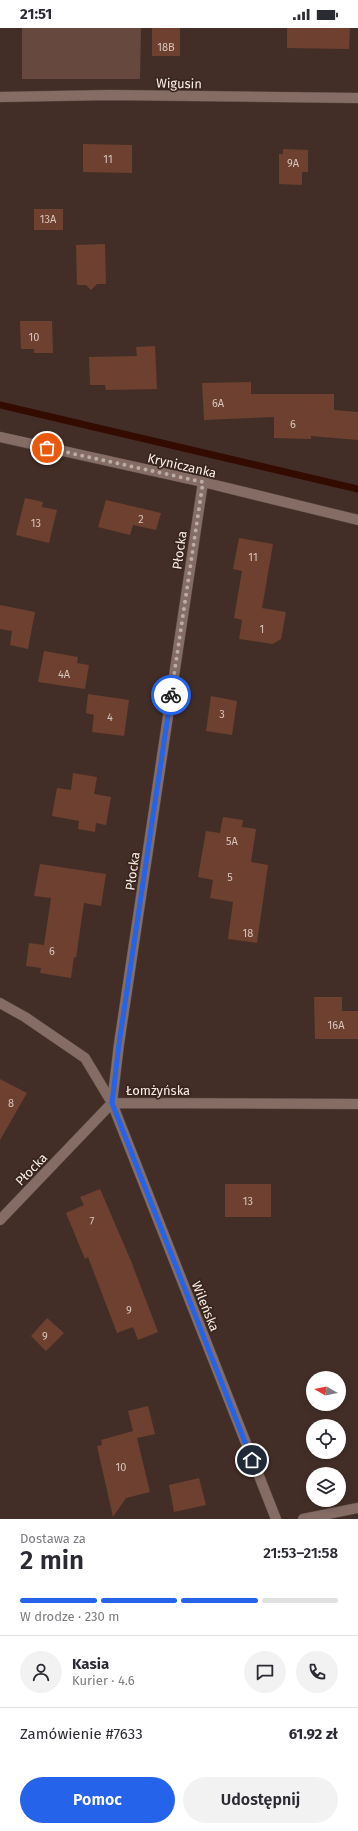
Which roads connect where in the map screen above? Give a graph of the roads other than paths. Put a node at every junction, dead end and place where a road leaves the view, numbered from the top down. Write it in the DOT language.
graph roads {
  1 [pos="0,97"];
  2 [pos="358,98"];
  3 [pos="0,437"];
  4 [pos="203,482"];
  5 [pos="358,520"];
  6 [pos="0,1003"];
  7 [pos="112,1103"];
  8 [pos="358,1104"];
  9 [pos="0,1220"];
  10 [pos="358,1508"];
  11 [pos="276,1519"];
  12 [pos="303,1519"];
  1 -- 2 [label="street, Wigusin"];
  3 -- 4 [label="street, Kryniczanka"];
  4 -- 5 [label="street, Kryniczanka"];
  4 -- 7 [label="street, Płocka"];
  6 -- 7 [label="street, Łomżyńska"];
  7 -- 8 [label="street, Łomżyńska"];
  7 -- 9 [label="street, Płocka"];
  7 -- 11 [label="street, Wileńska"];
  10 -- 12 [label="street"];
}
